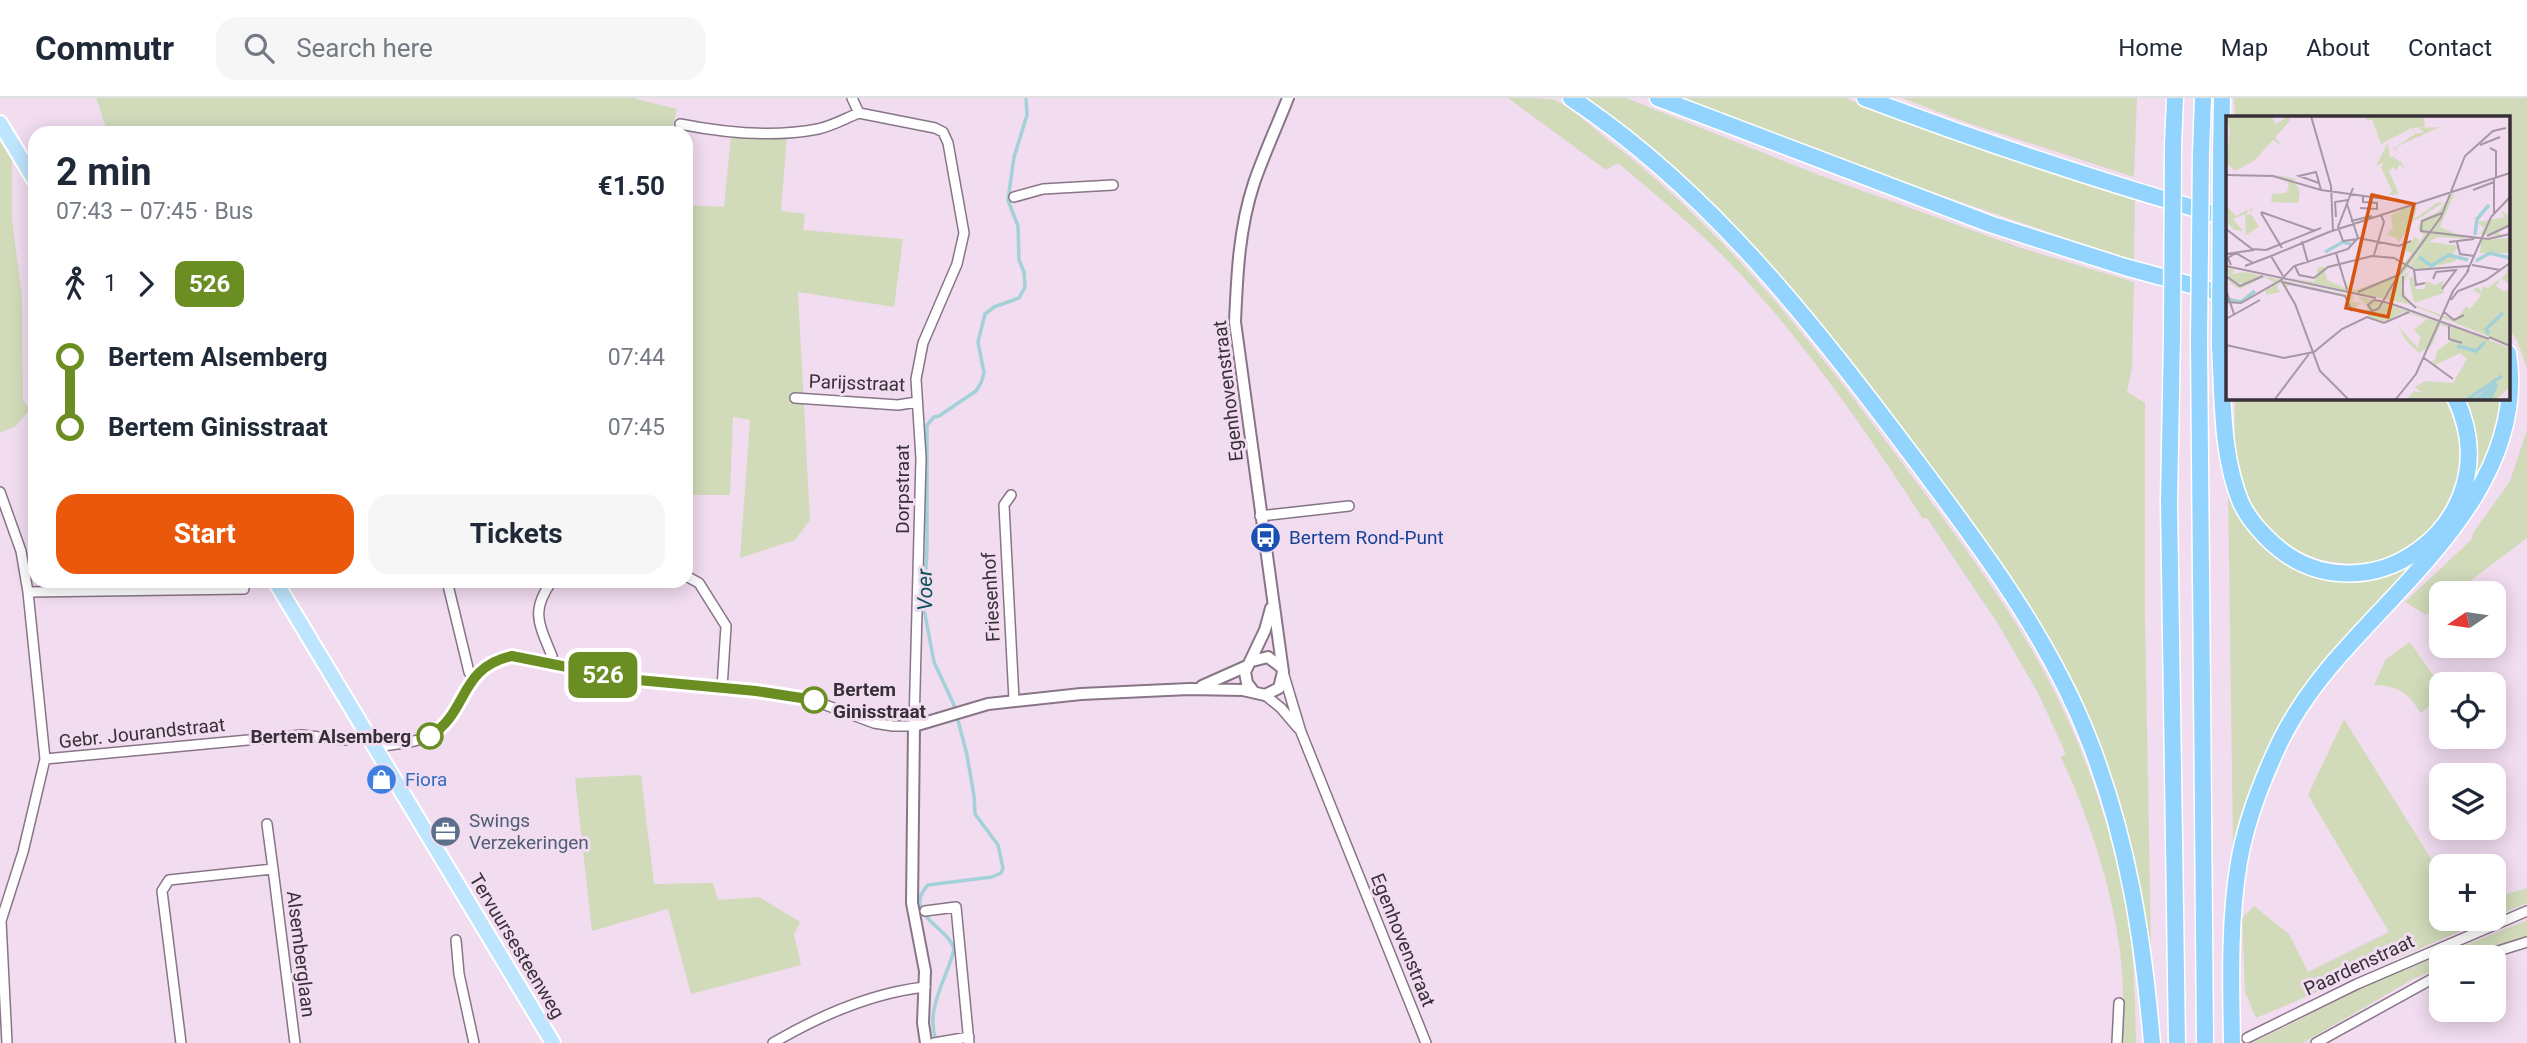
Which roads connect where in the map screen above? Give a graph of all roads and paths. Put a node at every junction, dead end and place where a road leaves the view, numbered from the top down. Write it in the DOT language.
graph roads {
  1 [pos="852,98"];
  2 [pos="1289,98"];
  3 [pos="1571,98"];
  4 [pos="1658,98"];
  5 [pos="1865,98"];
  6 [pos="2175,98"];
  7 [pos="2203,98"];
  8 [pos="2222,98"];
  9 [pos="859,113"];
  10 [pos="0,123"];
  11 [pos="680,124"];
  12 [pos="691,126"];
  13 [pos="693,126"];
  14 [pos="28,169"];
  15 [pos="1113,186"];
  16 [pos="1014,197"];
  17 [pos="2226,217"];
  18 [pos="2226,294"];
  19 [pos="2510,361"];
  20 [pos="795,398"];
  21 [pos="2456,399"];
  22 [pos="917,402"];
  23 [pos="0,492"];
  24 [pos="1011,495"];
  25 [pos="1349,506"];
  26 [pos="2,510"];
  27 [pos="1260,516"];
  28 [pos="693,578"];
  29 [pos="279,588"];
  30 [pos="448,588"];
  31 [pos="548,588"];
  32 [pos="244,589"];
  33 [pos="28,592"];
  34 [pos="1272,602"];
  35 [pos="551,663"];
  36 [pos="1250,663"];
  37 [pos="1282,670"];
  38 [pos="473,677"];
  39 [pos="722,688"];
  40 [pos="1189,689"];
  41 [pos="1260,693"];
  42 [pos="1014,701"];
  43 [pos="914,726"];
  44 [pos="1301,732"];
  45 [pos="371,741"];
  46 [pos="45,760"];
  47 [pos="267,824"];
  48 [pos="273,869"];
  49 [pos="925,911"];
  50 [pos="2527,911"];
  51 [pos="456,940"];
  52 [pos="2527,942"];
  53 [pos="2506,949"];
  54 [pos="2429,981"];
  55 [pos="925,986"];
  56 [pos="2119,1003"];
  57 [pos="969,1040"];
  58 [pos="1425,1041"];
  59 [pos="2239,1041"];
  60 [pos="939,1042"];
  61 [pos="7,1043"];
  62 [pos="181,1043"];
  63 [pos="295,1043"];
  64 [pos="474,1043"];
  65 [pos="553,1043"];
  66 [pos="773,1043"];
  67 [pos="926,1043"];
  68 [pos="1413,1043"];
  69 [pos="2117,1043"];
  70 [pos="2152,1043"];
  71 [pos="2176,1043"];
  72 [pos="2205,1043"];
  73 [pos="2316,1043"];
  1 -- 9 [label="street"];
  2 -- 27 [label="street, Egenhovenstraat"];
  3 -- 70 [label="highway"];
  4 -- 18 [label="highway"];
  5 -- 17 [label="highway"];
  6 -- 71 [label="highway, bridge"];
  7 -- 72 [label="highway, bridge"];
  8 -- 21 [label="highway, bridge"];
  9 -- 13 [label="street"];
  9 -- 22 [label="street, Dorpstraat"];
  10 -- 14 [label="main road"];
  11 -- 12 [label="street"];
  15 -- 16 [label="street"];
  19 -- 59 [label="highway"];
  20 -- 22 [label="street, Parijsstraat"];
  22 -- 43 [label="street, Dorpstraat"];
  23 -- 26 [label="street"];
  24 -- 42 [label="street, Friesenhof"];
  25 -- 27 [label="street"];
  26 -- 33 [label="street"];
  27 -- 34 [label="street, Egenhovenstraat"];
  28 -- 39 [label="street"];
  29 -- 45 [label="main road, Tervuursesteenweg"];
  30 -- 38 [label="street"];
  31 -- 35 [label="street"];
  32 -- 33 [label="street"];
  33 -- 46 [label="street"];
  34 -- 36 [label="street, Egenhovenstraat"];
  34 -- 37 [label="street, Egenhovenstraat"];
  35 -- 38 [label="street"];
  35 -- 39 [label="street"];
  36 -- 37 [label="street"];
  36 -- 40 [label="street"];
  36 -- 41 [label="street"];
  37 -- 41 [label="street"];
  37 -- 44 [label="street, Egenhovenstraat"];
  38 -- 45 [label="street, Gebr. Jourandstraat"];
  39 -- 43 [label="street"];
  40 -- 41 [label="street"];
  40 -- 42 [label="street"];
  41 -- 44 [label="street, Egenhovenstraat"];
  42 -- 43 [label="street"];
  43 -- 55 [label="street, Dorpstraat"];
  44 -- 58 [label="street, Egenhovenstraat"];
  45 -- 46 [label="street, Gebr. Jourandstraat"];
  45 -- 65 [label="main road, Tervuursesteenweg"];
  46 -- 61 [label="street"];
  47 -- 48 [label="street, Alsemberglaan"];
  48 -- 62 [label="street, Alsemberglaan"];
  48 -- 63 [label="street, Alsemberglaan"];
  49 -- 57 [label="street"];
  50 -- 59 [label="street, Paardenstraat"];
  51 -- 64 [label="street"];
  52 -- 53 [label="street"];
  54 -- 73 [label="street"];
  55 -- 66 [label="street"];
  55 -- 67 [label="street, Dorpstraat"];
  56 -- 69 [label="street"];
  57 -- 60 [label="street"];
  58 -- 68 [label="street"];
}
